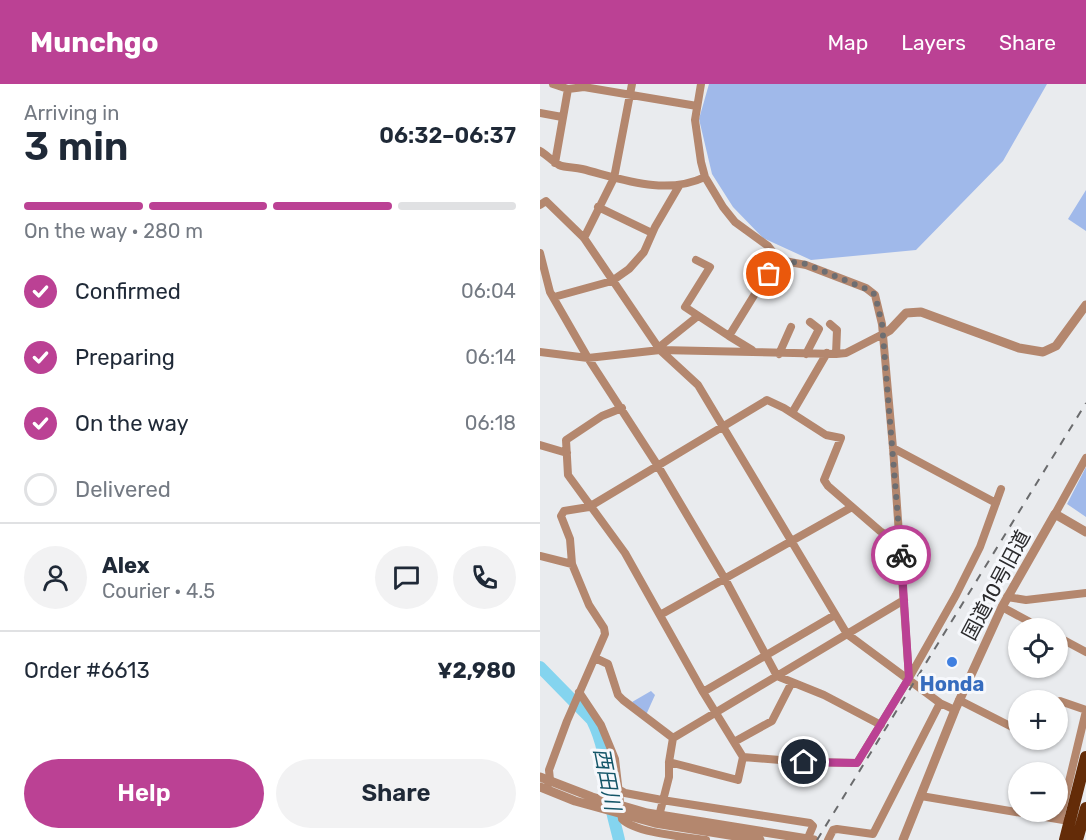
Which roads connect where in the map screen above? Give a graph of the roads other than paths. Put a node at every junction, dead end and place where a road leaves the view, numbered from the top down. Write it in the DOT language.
graph roads {
  1 [pos="553,84"];
  2 [pos="632,84"];
  3 [pos="700,84"];
  4 [pos="568,89"];
  5 [pos="628,94"];
  6 [pos="697,106"];
  7 [pos="540,113"];
  8 [pos="562,117"];
  9 [pos="540,152"];
  10 [pos="555,163"];
  11 [pos="705,177"];
  12 [pos="614,178"];
  13 [pos="679,186"];
  14 [pos="540,205"];
  15 [pos="598,207"];
  16 [pos="652,233"];
  17 [pos="584,238"];
  18 [pos="540,253"];
  19 [pos="696,260"];
  20 [pos="779,260"];
  21 [pos="612,281"];
  22 [pos="554,297"];
  23 [pos="1086,305"];
  24 [pos="698,316"];
  25 [pos="810,322"];
  26 [pos="830,324"];
  27 [pos="791,327"];
  28 [pos="883,334"];
  29 [pos="729,336"];
  30 [pos="659,349"];
  31 [pos="753,351"];
  32 [pos="540,352"];
  33 [pos="827,353"];
  34 [pos="779,354"];
  35 [pos="806,354"];
  36 [pos="836,354"];
  37 [pos="588,358"];
  38 [pos="622,408"];
  39 [pos="792,413"];
  40 [pos="723,428"];
  41 [pos="540,445"];
  42 [pos="893,448"];
  43 [pos="567,453"];
  44 [pos="1086,459"];
  45 [pos="658,466"];
  46 [pos="1001,489"];
  47 [pos="996,503"];
  48 [pos="589,507"];
  49 [pos="852,507"];
  50 [pos="1054,514"];
  51 [pos="1086,532"];
  52 [pos="790,541"];
  53 [pos="901,544"];
  54 [pos="540,556"];
  55 [pos="572,564"];
  56 [pos="725,579"];
  57 [pos="1086,593"];
  58 [pos="1007,597"];
  59 [pos="904,600"];
  60 [pos="1002,607"];
  61 [pos="660,615"];
  62 [pos="835,615"];
  63 [pos="1022,618"];
  64 [pos="847,634"];
  65 [pos="1068,642"];
  66 [pos="1086,652"];
  67 [pos="765,655"];
  68 [pos="596,658"];
  69 [pos="777,676"];
  70 [pos="909,678"];
  71 [pos="792,682"];
  72 [pos="703,692"];
  73 [pos="577,694"];
  74 [pos="959,700"];
  75 [pos="940,703"];
  76 [pos="1068,704"];
  77 [pos="955,710"];
  78 [pos="1086,710"];
  79 [pos="716,713"];
  80 [pos="881,725"];
  81 [pos="1008,725"];
  82 [pos="673,738"];
  83 [pos="734,742"];
  84 [pos="743,757"];
  85 [pos="1086,757"];
  86 [pos="669,762"];
  87 [pos="540,777"];
  88 [pos="546,785"];
  89 [pos="618,789"];
  90 [pos="921,796"];
  91 [pos="662,800"];
  92 [pos="1068,804"];
  93 [pos="1008,810"];
  94 [pos="1068,811"];
  95 [pos="1086,813"];
  96 [pos="652,821"];
  97 [pos="1065,822"];
  98 [pos="813,835"];
  99 [pos="651,840"];
  100 [pos="706,840"];
  101 [pos="760,840"];
  102 [pos="807,840"];
  103 [pos="828,840"];
  104 [pos="903,840"];
  105 [pos="1065,840"];
  106 [pos="1077,840"];
  107 [pos="1083,840"];
  1 -- 4 [label="street"];
  2 -- 5 [label="street"];
  3 -- 6 [label="street"];
  4 -- 5 [label="street"];
  4 -- 8 [label="street"];
  5 -- 6 [label="street"];
  5 -- 12 [label="street"];
  6 -- 11 [label="street"];
  7 -- 8 [label="street"];
  8 -- 10 [label="street"];
  9 -- 10 [label="street"];
  10 -- 12 [label="street"];
  11 -- 13 [label="street"];
  11 -- 20 [label="street"];
  12 -- 13 [label="street"];
  12 -- 15 [label="street"];
  13 -- 16 [label="street"];
  14 -- 17 [label="street"];
  15 -- 16 [label="street"];
  15 -- 17 [label="street"];
  16 -- 21 [label="street"];
  17 -- 21 [label="street"];
  18 -- 22 [label="street"];
  19 -- 24 [label="street"];
  20 -- 28 [label="street"];
  20 -- 29 [label="street"];
  21 -- 22 [label="street"];
  21 -- 30 [label="street"];
  22 -- 37 [label="street"];
  23 -- 28 [label="street"];
  24 -- 29 [label="street"];
  24 -- 30 [label="street"];
  25 -- 35 [label="street"];
  26 -- 36 [label="street"];
  27 -- 34 [label="street"];
  28 -- 36 [label="street"];
  28 -- 42 [label="street"];
  29 -- 31 [label="street"];
  30 -- 31 [label="street"];
  30 -- 37 [label="street"];
  30 -- 40 [label="street"];
  31 -- 34 [label="street"];
  32 -- 37 [label="street"];
  33 -- 35 [label="street"];
  33 -- 36 [label="street"];
  33 -- 39 [label="street"];
  34 -- 35 [label="street"];
  37 -- 38 [label="street"];
  38 -- 43 [label="street"];
  38 -- 45 [label="street"];
  39 -- 40 [label="street"];
  39 -- 49 [label="street"];
  40 -- 45 [label="street"];
  40 -- 52 [label="street"];
  41 -- 43 [label="street"];
  42 -- 47 [label="street"];
  42 -- 53 [label="street"];
  43 -- 48 [label="street"];
  44 -- 50 [label="street"];
  45 -- 48 [label="street"];
  45 -- 56 [label="street"];
  46 -- 47 [label="street"];
  47 -- 70 [label="street"];
  48 -- 55 [label="street"];
  48 -- 61 [label="street"];
  49 -- 52 [label="street"];
  49 -- 53 [label="street"];
  50 -- 51 [label="street"];
  50 -- 58 [label="street, 国道10号旧道"];
  52 -- 56 [label="street"];
  52 -- 62 [label="street"];
  53 -- 59 [label="street"];
  54 -- 55 [label="street"];
  55 -- 68 [label="street"];
  56 -- 61 [label="street"];
  56 -- 67 [label="street"];
  57 -- 58 [label="street"];
  58 -- 60 [label="street, 国道10号旧道"];
  59 -- 64 [label="street"];
  59 -- 70 [label="street"];
  60 -- 63 [label="street"];
  60 -- 74 [label="street, 国道10号旧道"];
  61 -- 72 [label="street"];
  62 -- 64 [label="street"];
  62 -- 67 [label="street"];
  64 -- 69 [label="street"];
  64 -- 70 [label="street"];
  65 -- 66 [label="street"];
  67 -- 69 [label="street"];
  67 -- 72 [label="street"];
  68 -- 73 [label="street"];
  68 -- 82 [label="street"];
  69 -- 71 [label="street"];
  69 -- 79 [label="street"];
  70 -- 75 [label="street"];
  70 -- 80 [label="street"];
  71 -- 80 [label="street"];
  71 -- 83 [label="street"];
  72 -- 79 [label="street"];
  73 -- 88 [label="street"];
  73 -- 89 [label="street"];
  74 -- 77 [label="street, 国道10号旧道"];
  74 -- 81 [label="street"];
  75 -- 77 [label="street"];
  75 -- 103 [label="street"];
  76 -- 78 [label="street"];
  77 -- 90 [label="street, 国道10号旧道"];
  78 -- 92 [label="street"];
  79 -- 82 [label="street"];
  79 -- 83 [label="street"];
  80 -- 84 [label="street"];
  82 -- 86 [label="street"];
  83 -- 84 [label="street"];
  84 -- 86 [label="street"];
  85 -- 94 [label="highway"];
  86 -- 91 [label="street"];
  87 -- 88 [label="street"];
  88 -- 96 [label="street"];
  89 -- 91 [label="street"];
  89 -- 96 [label="street"];
  90 -- 93 [label="street"];
  90 -- 104 [label="street, 国道10号旧道"];
  91 -- 96 [label="street"];
  91 -- 98 [label="street"];
  95 -- 106 [label="highway"];
  95 -- 107 [label="street"];
  96 -- 98 [label="street"];
  96 -- 99 [label="street"];
  96 -- 100 [label="street"];
  96 -- 101 [label="street"];
  97 -- 105 [label="highway"];
  98 -- 102 [label="street"];
}
